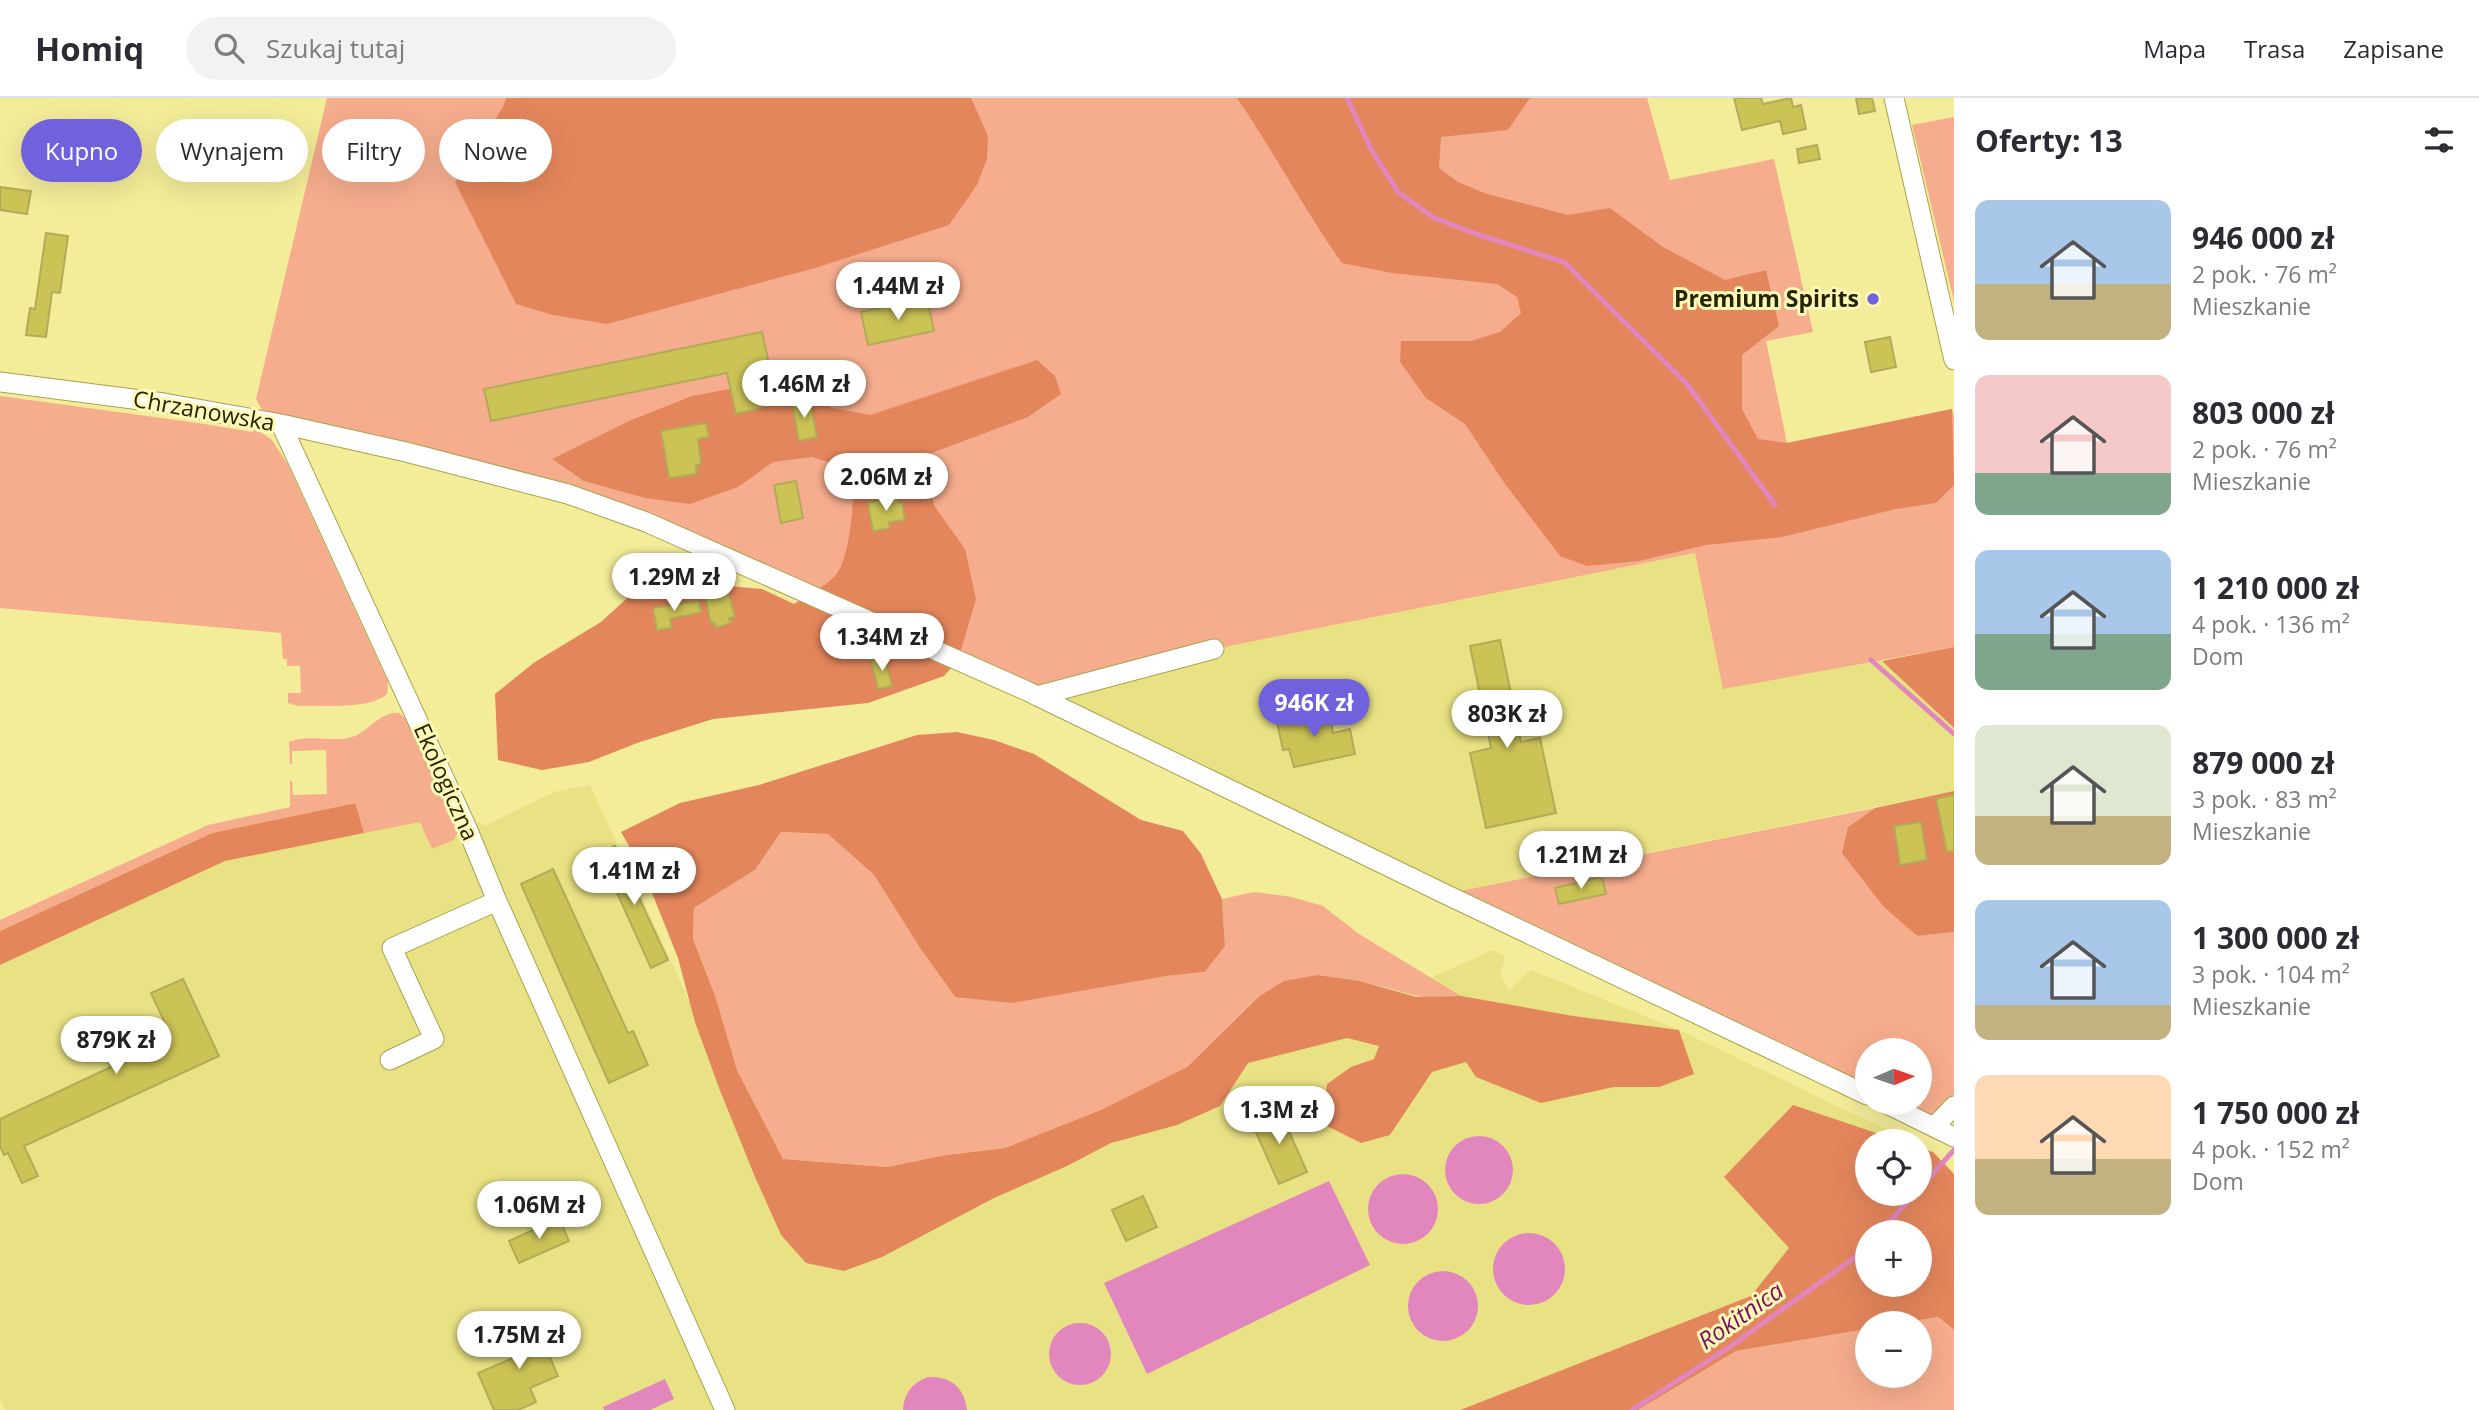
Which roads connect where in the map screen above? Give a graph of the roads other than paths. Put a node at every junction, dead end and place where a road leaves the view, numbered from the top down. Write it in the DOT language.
graph roads {
  1 [pos="1894,98"];
  2 [pos="1954,359"];
  3 [pos="0,382"];
  4 [pos="281,424"];
  5 [pos="1214,649"];
  6 [pos="1037,696"];
  7 [pos="498,901"];
  8 [pos="390,1060"];
  9 [pos="1855,1089"];
  10 [pos="1954,1106"];
  11 [pos="1910,1115"];
  12 [pos="1934,1127"];
  13 [pos="1953,1136"];
  14 [pos="725,1410"];
  1 -- 2 [label="street"];
  3 -- 4 [label="street, Chrzanowska"];
  4 -- 6 [label="street, Chrzanowska"];
  4 -- 7 [label="street, Ekologiczna"];
  5 -- 6 [label="street"];
  6 -- 9 [label="street, Chrzanowska"];
  7 -- 8 [label="street"];
  7 -- 14 [label="street, Ekologiczna"];
  10 -- 12 [label="street"];
  11 -- 12 [label="street"];
  12 -- 13 [label="street"];
}
